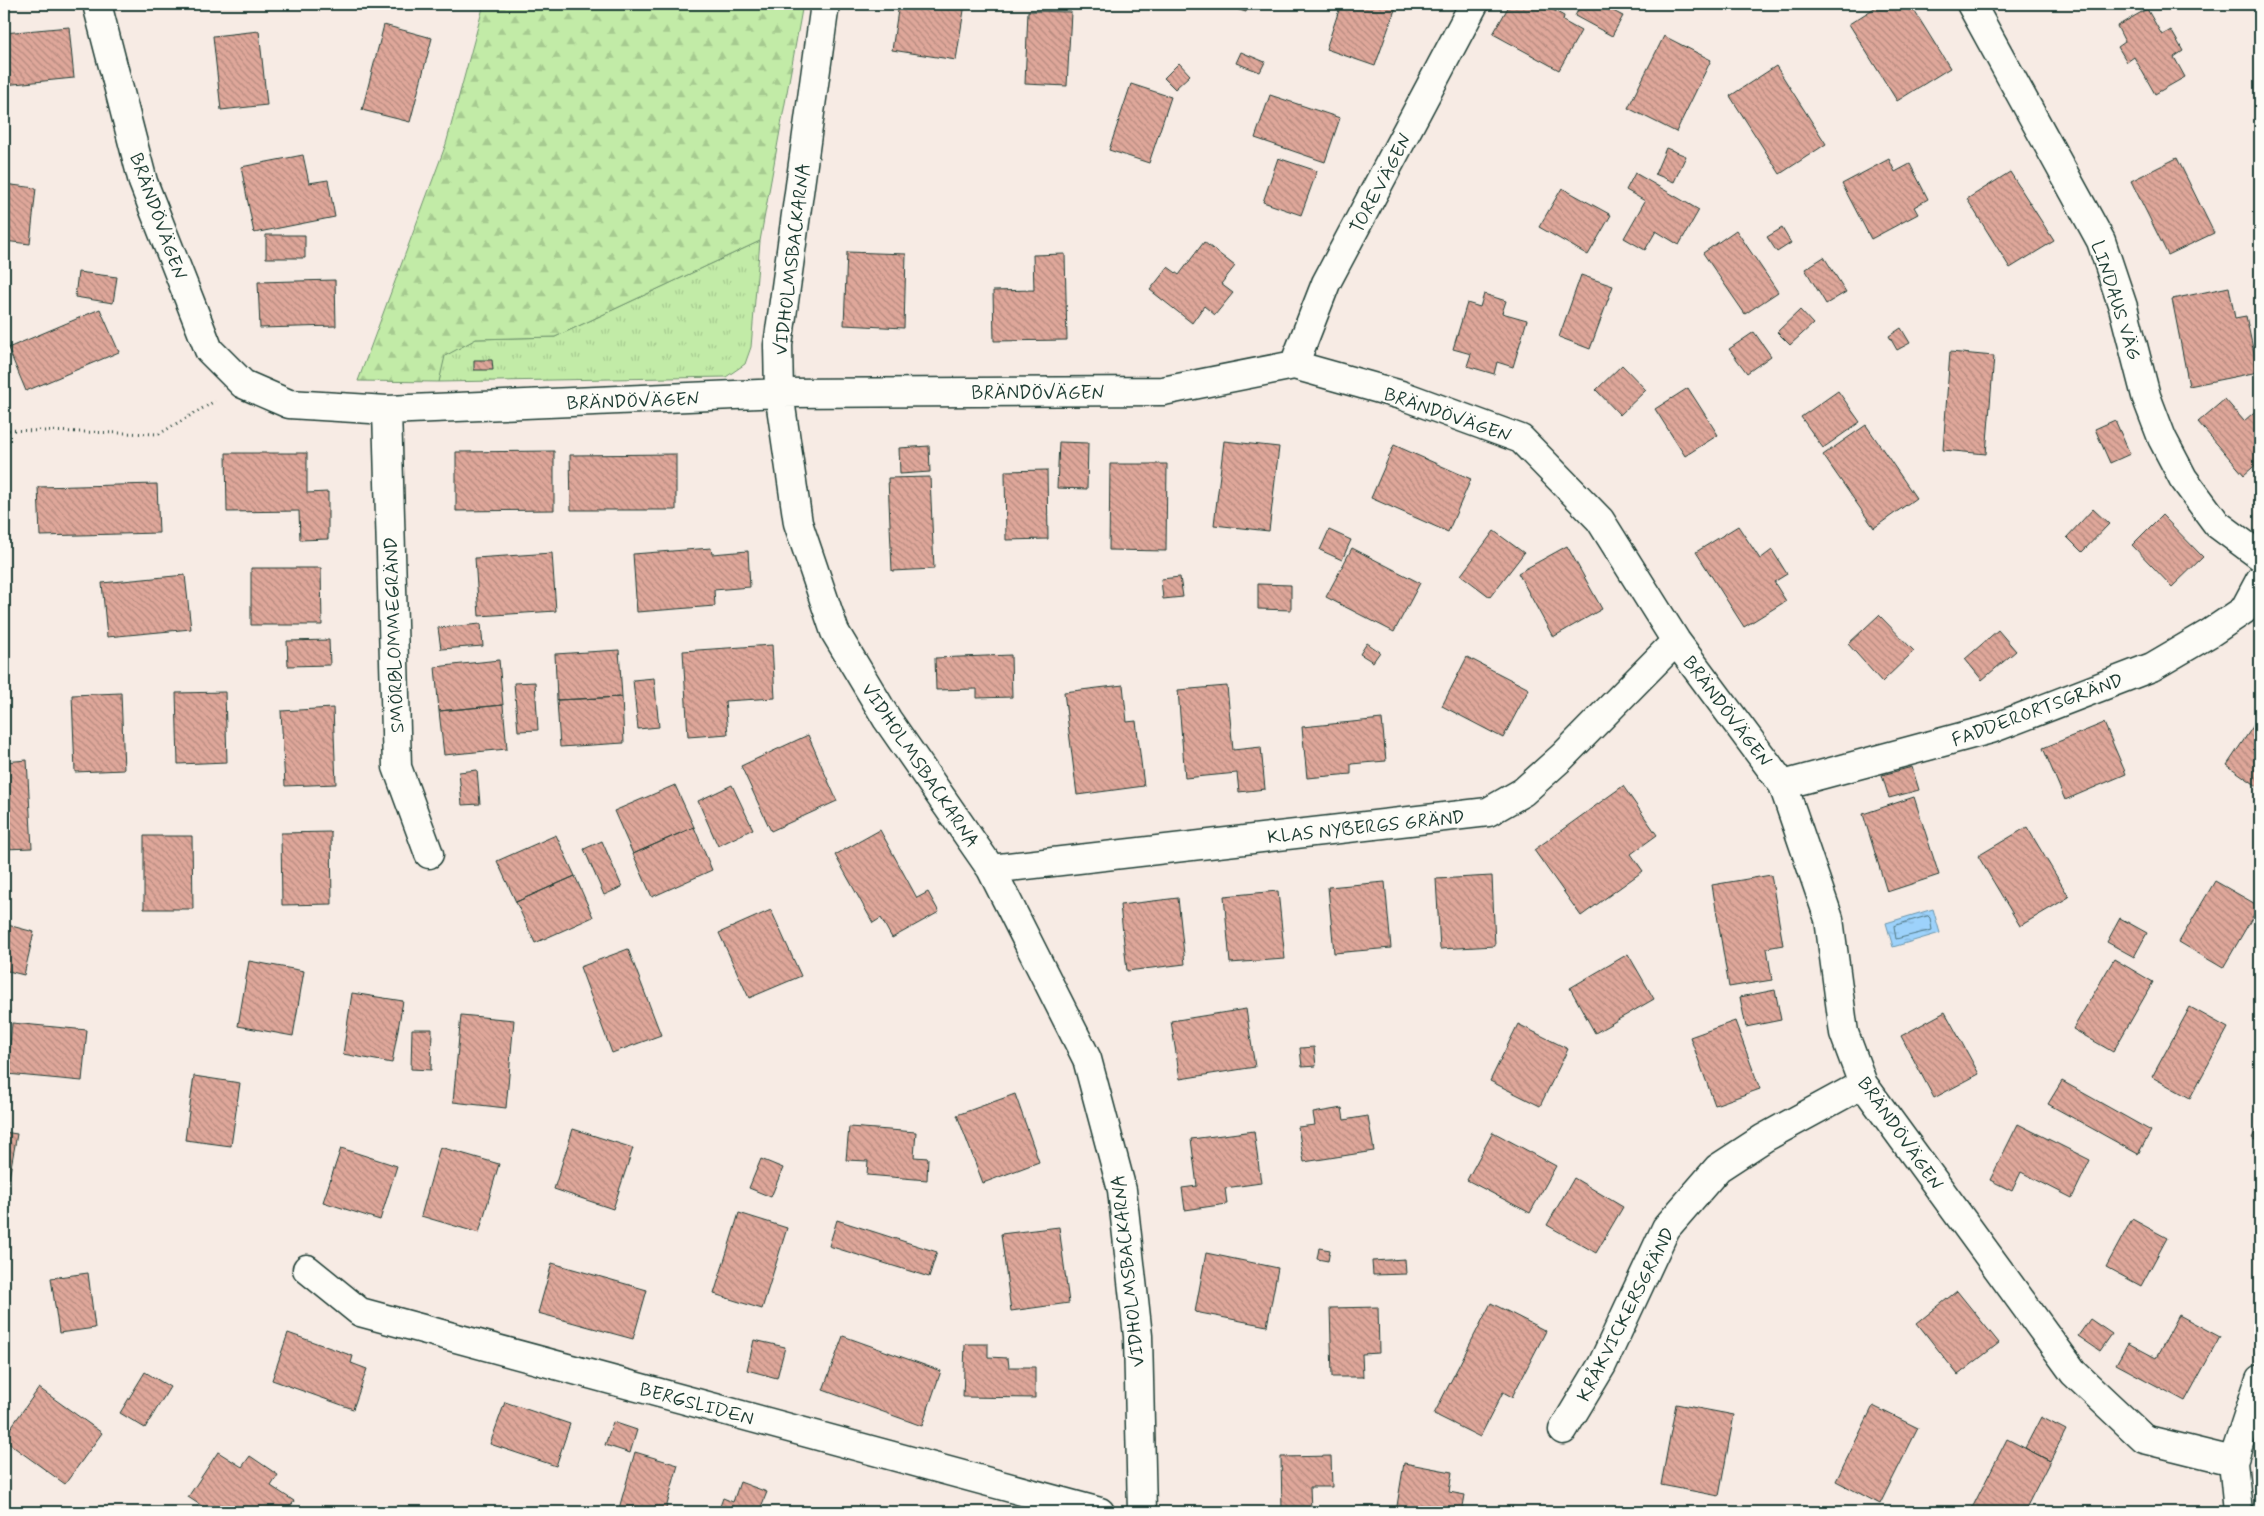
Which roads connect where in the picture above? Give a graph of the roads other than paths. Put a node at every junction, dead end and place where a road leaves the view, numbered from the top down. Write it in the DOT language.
graph roads {
  1 [pos="97,4"];
  2 [pos="825,4"];
  3 [pos="1474,4"];
  4 [pos="1971,4"];
  5 [pos="1294,366"];
  6 [pos="779,393"];
  7 [pos="387,410"];
  8 [pos="2260,556"];
  9 [pos="2260,580"];
  10 [pos="1676,641"];
  11 [pos="1783,785"];
  12 [pos="429,854"];
  13 [pos="991,869"];
  14 [pos="1863,1084"];
  15 [pos="307,1269"];
  16 [pos="2260,1379"];
  17 [pos="1563,1430"];
  18 [pos="2233,1461"];
  19 [pos="1100,1512"];
  20 [pos="1142,1512"];
  21 [pos="2238,1512"];
  1 -- 7 [label="street, BRÄNDÖVÄGEN"];
  2 -- 6 [label="street, VIDHOLMSBACKARNA"];
  3 -- 5 [label="street, TOREVÄGEN"];
  4 -- 8 [label="street, LINDAUS VÄG"];
  5 -- 6 [label="street, BRÄNDÖVÄGEN"];
  5 -- 10 [label="street, BRÄNDÖVÄGEN"];
  6 -- 7 [label="street, BRÄNDÖVÄGEN"];
  6 -- 13 [label="street, VIDHOLMSBACKARNA"];
  7 -- 12 [label="street, SMÖRBLOMMEGRÄND"];
  9 -- 11 [label="street, FADDERORTSGRÄND"];
  10 -- 11 [label="street, BRÄNDÖVÄGEN"];
  10 -- 13 [label="street, KLAS NYBERGS GRÄND"];
  11 -- 14 [label="street, BRÄNDÖVÄGEN"];
  13 -- 20 [label="street, VIDHOLMSBACKARNA"];
  14 -- 17 [label="street, KRÅKVICKERSGRÄND"];
  14 -- 18 [label="street, BRÄNDÖVÄGEN"];
  15 -- 19 [label="street, BERGSLIDEN"];
  16 -- 18 [label="street"];
  18 -- 21 [label="street"];
}
